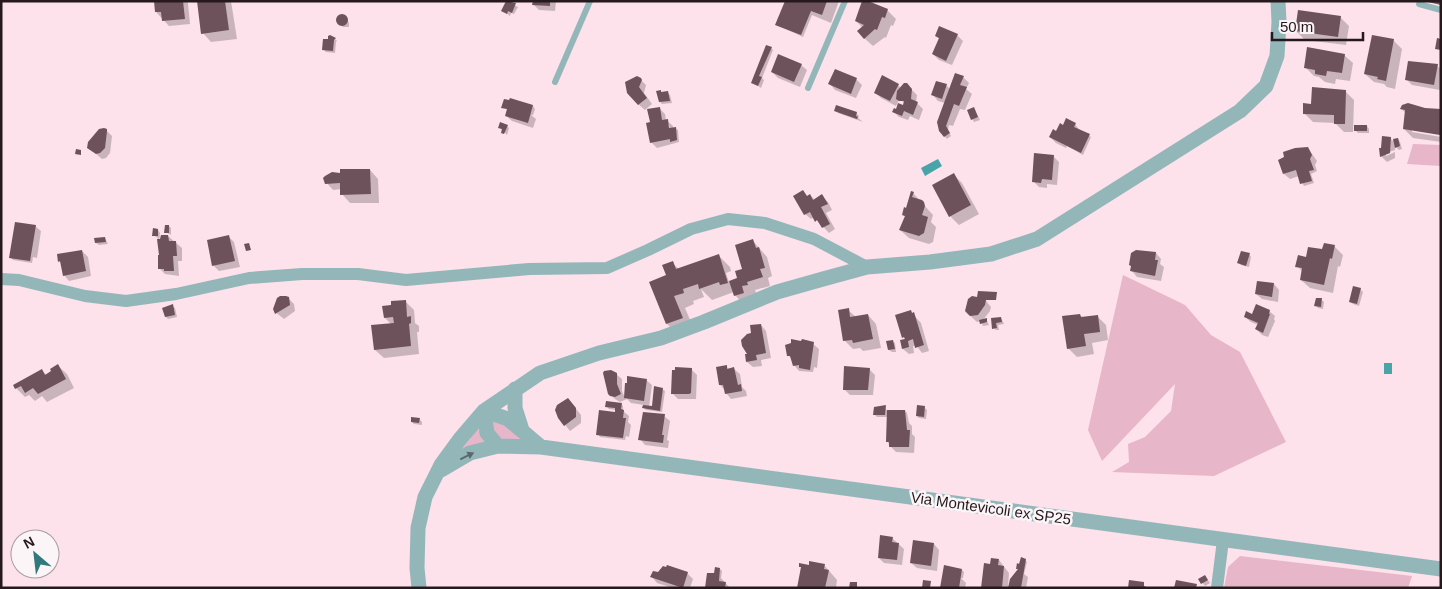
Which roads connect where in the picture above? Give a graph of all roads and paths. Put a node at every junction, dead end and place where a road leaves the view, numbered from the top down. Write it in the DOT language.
graph roads {
  1 [pos="590,1"];
  2 [pos="845,1"];
  3 [pos="1278,1"];
  4 [pos="1417,2"];
  5 [pos="1441,10"];
  6 [pos="555,82"];
  7 [pos="808,88"];
  8 [pos="867,267"];
  9 [pos="1,279"];
  10 [pos="515,389"];
  11 [pos="484,411"];
  12 [pos="524,434"];
  13 [pos="498,446"];
  14 [pos="541,447"];
  15 [pos="438,471"];
  16 [pos="1223,540"];
  17 [pos="1441,569"];
  18 [pos="419,588"];
  19 [pos="1217,588"];
  1 -- 6 [label="lane"];
  2 -- 7 [label="lane"];
  3 -- 8 [label="street"];
  4 -- 5 [label="lane"];
  8 -- 9 [label="street"];
  8 -- 10 [label="street"];
  10 -- 11 [label="street"];
  10 -- 12 [label="street"];
  11 -- 12 [label="street"];
  11 -- 13 [label="street"];
  11 -- 15 [label="street"];
  12 -- 14 [label="street"];
  13 -- 14 [label="street, Via Montevicoli ex SP25"];
  15 -- 13 [label="street, Via Montevicoli ex SP25, one-way"];
  14 -- 16 [label="street, Via Montevicoli ex SP25"];
  15 -- 18 [label="street"];
  16 -- 17 [label="street, Via Montevicoli ex SP25"];
  16 -- 19 [label="street"];
}
